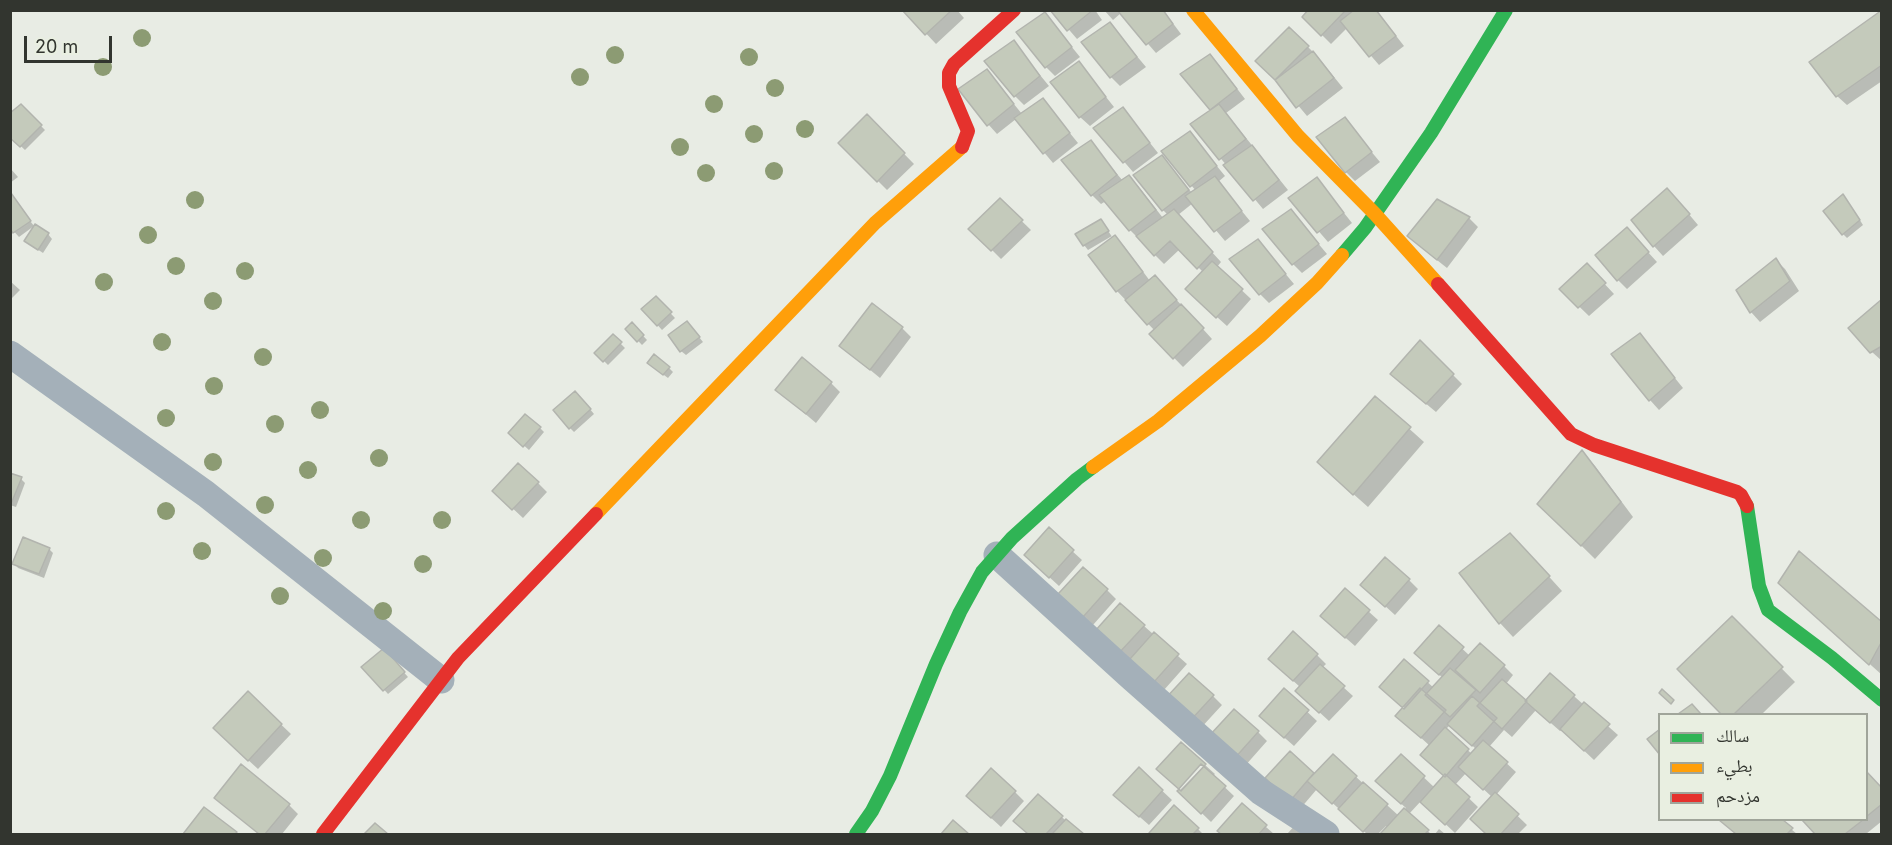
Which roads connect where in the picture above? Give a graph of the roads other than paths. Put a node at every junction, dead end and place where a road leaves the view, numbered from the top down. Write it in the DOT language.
graph roads {
  1 [pos="1014,10"];
  2 [pos="1193,10"];
  3 [pos="1506,10"];
  4 [pos="1375,214"];
  5 [pos="10,354"];
  6 [pos="998,555"];
  7 [pos="441,680"];
  8 [pos="1881,700"];
  9 [pos="323,834"];
  10 [pos="856,834"];
  11 [pos="1326,834"];
  1 -- 7 [label="street"];
  2 -- 4 [label="street"];
  3 -- 4 [label="street"];
  4 -- 6 [label="street"];
  4 -- 8 [label="street"];
  5 -- 7 [label="street"];
  6 -- 10 [label="street"];
  6 -- 11 [label="street"];
  7 -- 9 [label="street"];
}
